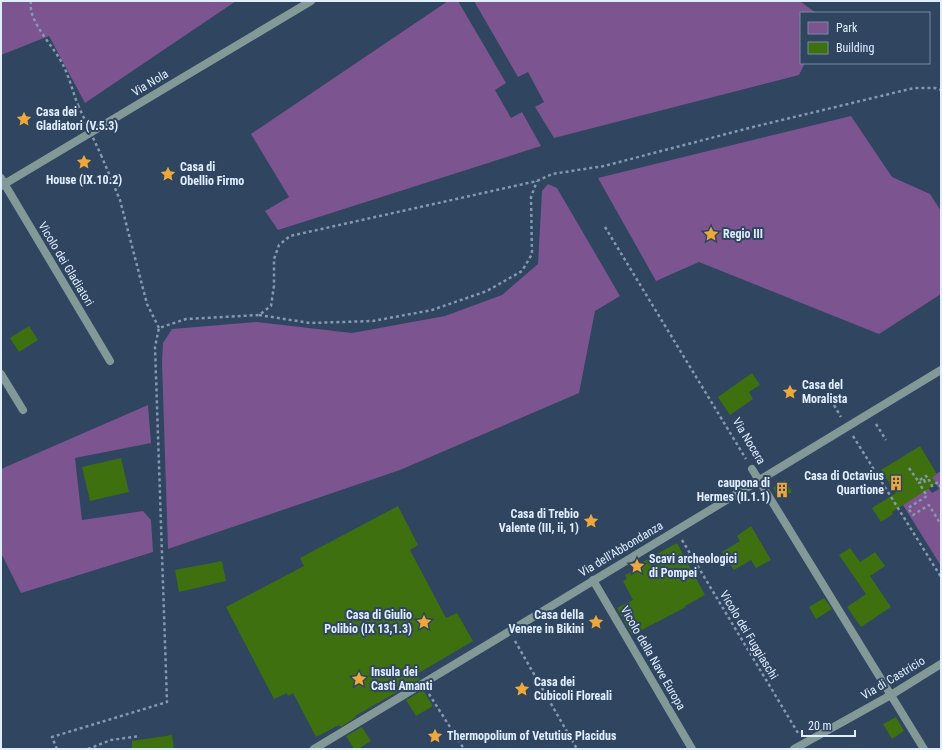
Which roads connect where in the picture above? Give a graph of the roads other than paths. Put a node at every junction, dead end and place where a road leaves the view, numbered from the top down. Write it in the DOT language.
graph roads {
  1 [pos="311,1"];
  2 [pos="2,183"];
  3 [pos="110,361"];
  4 [pos="941,370"];
  5 [pos="1,374"];
  6 [pos="22,410"];
  7 [pos="752,469"];
  8 [pos="758,479"];
  9 [pos="593,580"];
  10 [pos="941,664"];
  11 [pos="891,695"];
  12 [pos="314,749"];
  13 [pos="692,749"];
  14 [pos="794,749"];
  15 [pos="924,749"];
  1 -- 2 [label="street, Via Nola"];
  2 -- 3 [label="street, Vicolo dei Gladiatori"];
  4 -- 8 [label="street, Via dell'Abbondanza"];
  5 -- 6 [label="street"];
  7 -- 8 [label="street, Via Nocera"];
  8 -- 9 [label="street, Via dell'Abbondanza"];
  8 -- 11 [label="street, Via Nocera"];
  9 -- 12 [label="street, Via dell'Abbondanza"];
  9 -- 13 [label="street, Vicolo della Nave Europa"];
  10 -- 11 [label="street, Via di Castricio"];
  11 -- 14 [label="street, Via di Castricio"];
  11 -- 15 [label="street, Via Nocera"];
}
